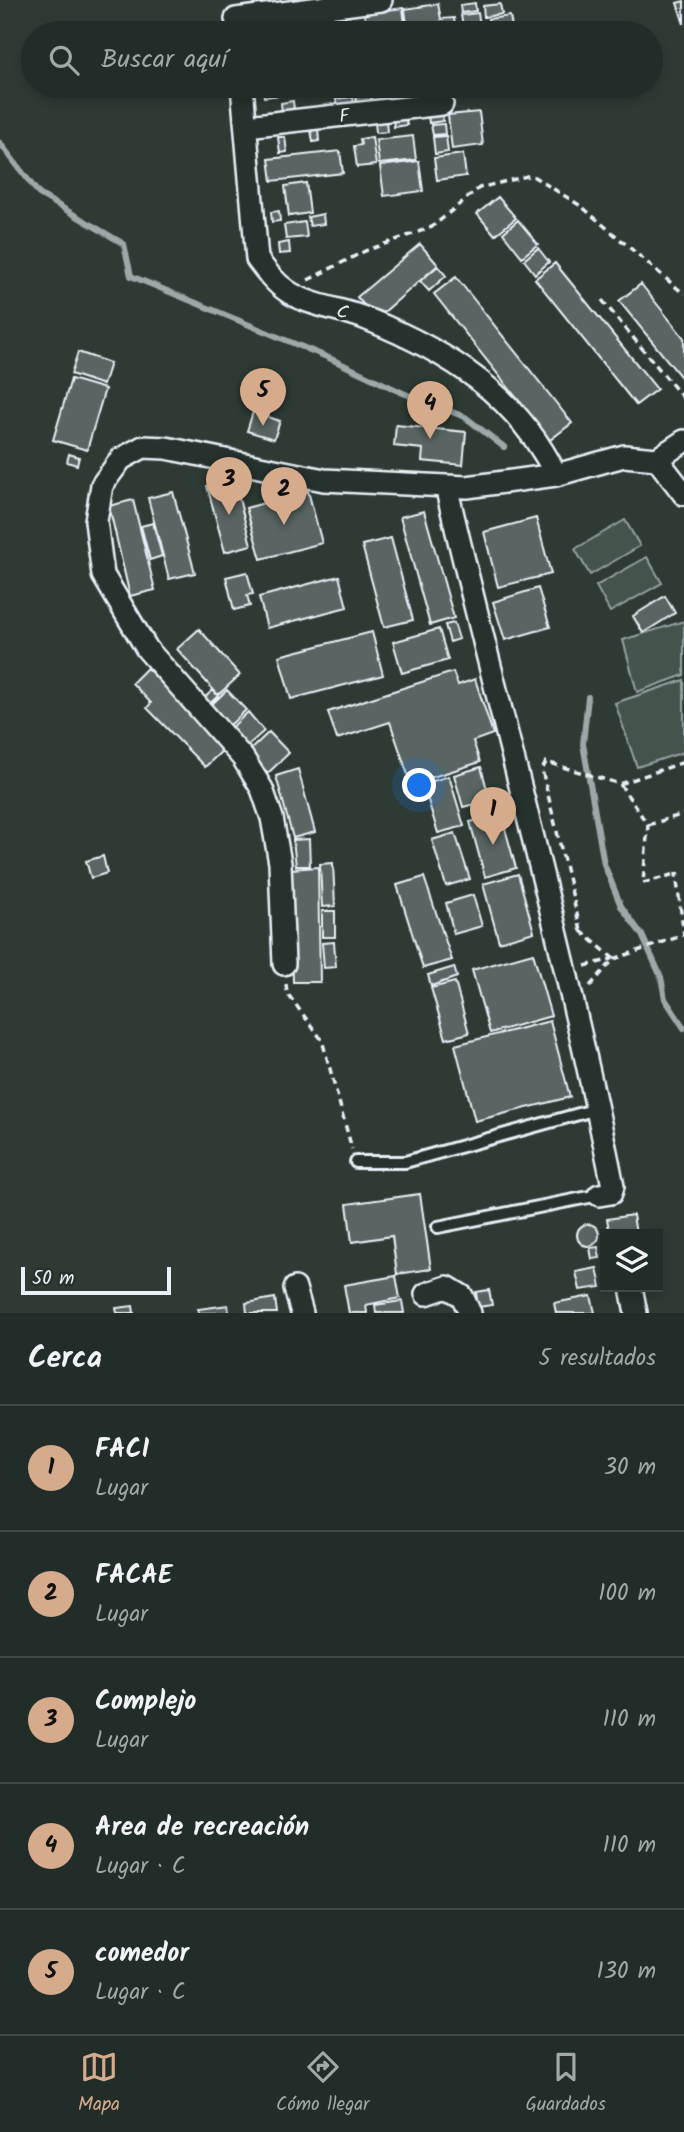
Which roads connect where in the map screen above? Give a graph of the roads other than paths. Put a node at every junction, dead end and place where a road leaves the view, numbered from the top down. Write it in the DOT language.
graph roads {
  1 [pos="381,0"];
  2 [pos="236,17"];
  3 [pos="243,98"];
  4 [pos="442,104"];
  5 [pos="246,126"];
  6 [pos="684,441"];
  7 [pos="657,459"];
  8 [pos="556,475"];
  9 [pos="446,486"];
  10 [pos="684,494"];
  11 [pos="284,964"];
  12 [pos="597,1110"];
  13 [pos="356,1162"];
  14 [pos="599,1195"];
  15 [pos="438,1227"];
  16 [pos="295,1288"];
  17 [pos="632,1292"];
  18 [pos="426,1294"];
  19 [pos="302,1313"];
  20 [pos="470,1313"];
  21 [pos="636,1313"];
  1 -- 2 [label="street"];
  3 -- 5 [label="street, C"];
  4 -- 5 [label="street, F"];
  5 -- 8 [label="street, C"];
  6 -- 7 [label="street"];
  7 -- 8 [label="street"];
  7 -- 10 [label="street"];
  8 -- 9 [label="street"];
  9 -- 11 [label="street"];
  9 -- 12 [label="street"];
  12 -- 13 [label="lane"];
  12 -- 14 [label="street"];
  14 -- 15 [label="lane"];
  16 -- 19 [label="street"];
  17 -- 21 [label="street"];
  18 -- 20 [label="street"];
}
